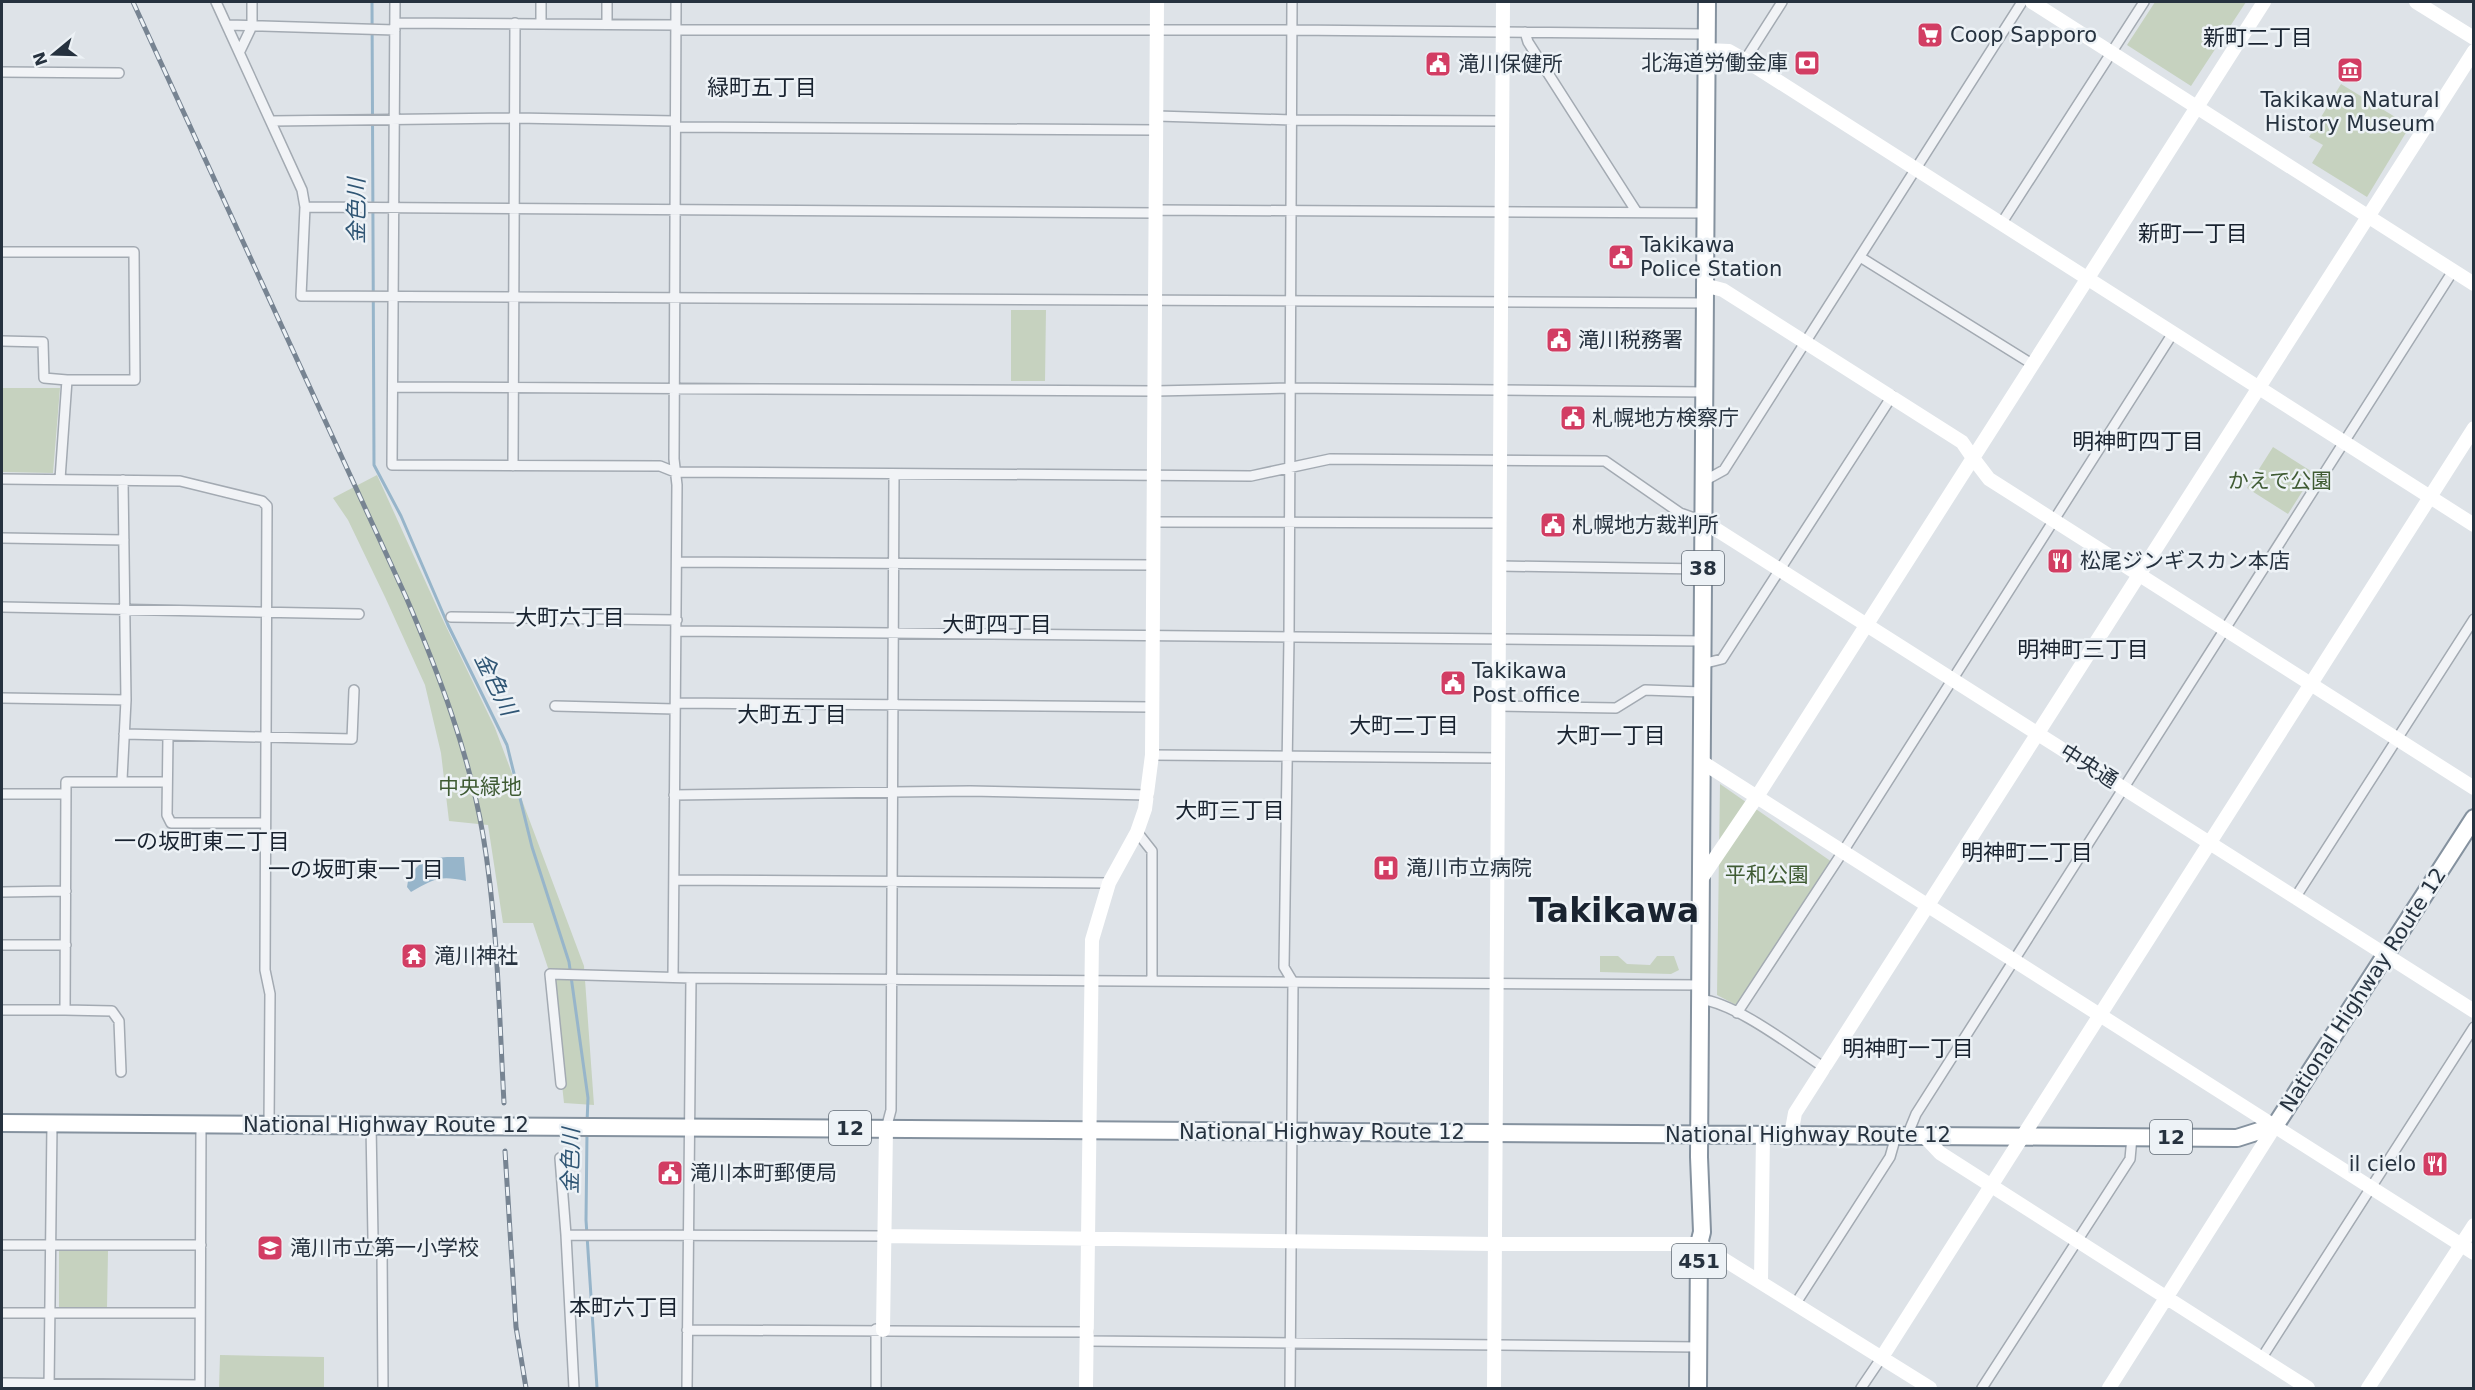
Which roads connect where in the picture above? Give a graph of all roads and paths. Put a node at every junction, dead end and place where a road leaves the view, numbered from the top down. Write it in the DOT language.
graph roads {
  1 [pos="216,2"];
  2 [pos="252,2"];
  3 [pos="395,2"];
  4 [pos="541,2"];
  5 [pos="607,2"];
  6 [pos="676,2"];
  7 [pos="1157,2"];
  8 [pos="1292,2"];
  9 [pos="1503,2"];
  10 [pos="1707,2"];
  11 [pos="1782,2"];
  12 [pos="2022,2"];
  13 [pos="2032,2"];
  14 [pos="2144,2"];
  15 [pos="2264,2"];
  16 [pos="2416,2"];
  17 [pos="515,23"];
  18 [pos="541,23"];
  19 [pos="607,24"];
  20 [pos="228,25"];
  21 [pos="252,26"];
  22 [pos="395,26"];
  23 [pos="676,27"];
  24 [pos="1157,30"];
  25 [pos="1292,30"];
  26 [pos="1503,32"];
  27 [pos="1525,32"];
  28 [pos="2474,38"];
  29 [pos="1706,42"];
  30 [pos="240,51"];
  31 [pos="2474,51"];
  32 [pos="2111,52"];
  33 [pos="1745,60"];
  34 [pos="2,72"];
  35 [pos="119,73"];
  36 [pos="2197,107"];
  37 [pos="516,118"];
  38 [pos="395,119"];
  39 [pos="1292,120"];
  40 [pos="272,121"];
  41 [pos="1501,121"];
  42 [pos="1156,123"];
  43 [pos="676,124"];
  44 [pos="1916,170"];
  45 [pos="305,207"];
  46 [pos="394,209"];
  47 [pos="1290,209"];
  48 [pos="515,210"];
  49 [pos="675,210"];
  50 [pos="1501,211"];
  51 [pos="1636,211"];
  52 [pos="1156,212"];
  53 [pos="1705,213"];
  54 [pos="2368,216"];
  55 [pos="2001,224"];
  56 [pos="2,252"];
  57 [pos="1860,257"];
  58 [pos="2453,271"];
  59 [pos="2087,278"];
  60 [pos="2474,284"];
  61 [pos="1704,285"];
  62 [pos="393,298"];
  63 [pos="512,298"];
  64 [pos="674,299"];
  65 [pos="1291,301"];
  66 [pos="1155,302"];
  67 [pos="1500,302"];
  68 [pos="1704,303"];
  69 [pos="2173,333"];
  70 [pos="2,341"];
  71 [pos="1806,342"];
  72 [pos="2032,364"];
  73 [pos="67,380"];
  74 [pos="393,387"];
  75 [pos="514,387"];
  76 [pos="2259,387"];
  77 [pos="1289,388"];
  78 [pos="674,389"];
  79 [pos="1500,390"];
  80 [pos="1155,391"];
  81 [pos="1704,392"];
  82 [pos="1892,396"];
  83 [pos="2474,428"];
  84 [pos="2343,441"];
  85 [pos="1973,458"];
  86 [pos="1499,460"];
  87 [pos="513,466"];
  88 [pos="1289,469"];
  89 [pos="675,472"];
  90 [pos="894,474"];
  91 [pos="1155,476"];
  92 [pos="2,479"];
  93 [pos="60,479"];
  94 [pos="123,480"];
  95 [pos="1704,481"];
  96 [pos="2430,497"];
  97 [pos="2053,520"];
  98 [pos="1703,521"];
  99 [pos="1154,522"];
  100 [pos="1288,522"];
  101 [pos="1499,523"];
  102 [pos="2474,525"];
  103 [pos="2,538"];
  104 [pos="124,540"];
  105 [pos="677,562"];
  106 [pos="894,564"];
  107 [pos="1153,565"];
  108 [pos="1499,566"];
  109 [pos="1703,569"];
  110 [pos="1781,569"];
  111 [pos="2139,575"];
  112 [pos="2,607"];
  113 [pos="124,608"];
  114 [pos="266,610"];
  115 [pos="359,614"];
  116 [pos="451,617"];
  117 [pos="2474,619"];
  118 [pos="677,620"];
  119 [pos="1866,624"];
  120 [pos="2224,629"];
  121 [pos="676,631"];
  122 [pos="894,633"];
  123 [pos="1154,634"];
  124 [pos="1289,638"];
  125 [pos="1499,640"];
  126 [pos="1702,641"];
  127 [pos="1702,664"];
  128 [pos="1953,679"];
  129 [pos="2310,685"];
  130 [pos="354,690"];
  131 [pos="1702,692"];
  132 [pos="2,698"];
  133 [pos="126,700"];
  134 [pos="894,705"];
  135 [pos="555,706"];
  136 [pos="675,706"];
  137 [pos="1498,706"];
  138 [pos="1152,707"];
  139 [pos="2038,733"];
  140 [pos="124,734"];
  141 [pos="168,736"];
  142 [pos="265,738"];
  143 [pos="2397,739"];
  144 [pos="1152,755"];
  145 [pos="1287,757"];
  146 [pos="1498,758"];
  147 [pos="1702,762"];
  148 [pos="122,780"];
  149 [pos="167,782"];
  150 [pos="2124,788"];
  151 [pos="2474,788"];
  152 [pos="892,792"];
  153 [pos="2,794"];
  154 [pos="66,794"];
  155 [pos="674,795"];
  156 [pos="1148,795"];
  157 [pos="1758,795"];
  158 [pos="2474,818"];
  159 [pos="265,823"];
  160 [pos="1137,832"];
  161 [pos="2209,843"];
  162 [pos="1844,850"];
  163 [pos="1701,879"];
  164 [pos="675,880"];
  165 [pos="892,881"];
  166 [pos="1109,883"];
  167 [pos="66,891"];
  168 [pos="2,892"];
  169 [pos="2295,898"];
  170 [pos="1928,905"];
  171 [pos="2,945"];
  172 [pos="66,945"];
  173 [pos="2386,955"];
  174 [pos="2014,959"];
  175 [pos="674,977"];
  176 [pos="691,978"];
  177 [pos="892,978"];
  178 [pos="1152,980"];
  179 [pos="1091,981"];
  180 [pos="1293,982"];
  181 [pos="1496,983"];
  182 [pos="1700,992"];
  183 [pos="2,1010"];
  184 [pos="65,1010"];
  185 [pos="2474,1011"];
  186 [pos="1737,1013"];
  187 [pos="2100,1014"];
  188 [pos="2474,1027"];
  189 [pos="1825,1068"];
  190 [pos="121,1072"];
  191 [pos="561,1083"];
  192 [pos="2,1123"];
  193 [pos="52,1124"];
  194 [pos="201,1124"];
  195 [pos="269,1125"];
  196 [pos="371,1125"];
  197 [pos="2275,1126"];
  198 [pos="689,1128"];
  199 [pos="886,1129"];
  200 [pos="1089,1131"];
  201 [pos="1291,1131"];
  202 [pos="1495,1133"];
  203 [pos="1699,1134"];
  204 [pos="1763,1134"];
  205 [pos="1791,1135"];
  206 [pos="1901,1136"];
  207 [pos="1924,1136"];
  208 [pos="2021,1137"];
  209 [pos="2132,1137"];
  210 [pos="560,1158"];
  211 [pos="1991,1185"];
  212 [pos="2371,1187"];
  213 [pos="2474,1225"];
  214 [pos="566,1235"];
  215 [pos="689,1235"];
  216 [pos="884,1236"];
  217 [pos="1088,1237"];
  218 [pos="2077,1240"];
  219 [pos="1291,1241"];
  220 [pos="1494,1244"];
  221 [pos="1699,1244"];
  222 [pos="2,1245"];
  223 [pos="51,1245"];
  224 [pos="201,1245"];
  225 [pos="2461,1245"];
  226 [pos="2474,1253"];
  227 [pos="1761,1281"];
  228 [pos="2167,1298"];
  229 [pos="1796,1304"];
  230 [pos="2,1313"];
  231 [pos="50,1313"];
  232 [pos="200,1313"];
  233 [pos="880,1329"];
  234 [pos="687,1330"];
  235 [pos="1088,1337"];
  236 [pos="1291,1342"];
  237 [pos="1494,1343"];
  238 [pos="1698,1347"];
  239 [pos="1882,1357"];
  240 [pos="2261,1359"];
  241 [pos="2,1383"];
  242 [pos="49,1386"];
  243 [pos="200,1387"];
  244 [pos="383,1389"];
  245 [pos="574,1389"];
  246 [pos="687,1389"];
  247 [pos="876,1389"];
  248 [pos="1086,1389"];
  249 [pos="1290,1389"];
  250 [pos="1494,1389"];
  251 [pos="1698,1389"];
  252 [pos="1861,1389"];
  253 [pos="1930,1389"];
  254 [pos="1982,1389"];
  255 [pos="2109,1389"];
  256 [pos="2308,1389"];
  257 [pos="2368,1389"];
  1 -- 20 [label="street"];
  2 -- 21 [label="street"];
  3 -- 22 [label="street"];
  4 -- 18 [label="street"];
  5 -- 19 [label="street"];
  6 -- 23 [label="street"];
  7 -- 24 [label="street"];
  8 -- 25 [label="street"];
  9 -- 26 [label="street"];
  10 -- 29 [label="highway, 38"];
  11 -- 33 [label="street"];
  12 -- 44 [label="street"];
  13 -- 32 [label="street"];
  14 -- 32 [label="street"];
  15 -- 36 [label="street"];
  16 -- 28 [label="street"];
  17 -- 18 [label="street"];
  17 -- 22 [label="street"];
  17 -- 37 [label="street"];
  18 -- 19 [label="street"];
  19 -- 23 [label="street"];
  20 -- 21 [label="street"];
  20 -- 30 [label="street"];
  21 -- 22 [label="street"];
  21 -- 30 [label="street"];
  22 -- 38 [label="street"];
  23 -- 24 [label="street"];
  23 -- 43 [label="street"];
  24 -- 25 [label="street"];
  24 -- 42 [label="street"];
  25 -- 26 [label="street"];
  25 -- 39 [label="street"];
  26 -- 27 [label="street"];
  26 -- 41 [label="street"];
  27 -- 29 [label="street"];
  27 -- 51 [label="street"];
  29 -- 33 [label="street"];
  29 -- 53 [label="highway, 38"];
  30 -- 40 [label="street"];
  31 -- 54 [label="street"];
  32 -- 36 [label="street"];
  32 -- 55 [label="street"];
  33 -- 44 [label="street"];
  34 -- 35 [label="street"];
  36 -- 54 [label="street"];
  36 -- 59 [label="street"];
  37 -- 38 [label="street"];
  37 -- 43 [label="street"];
  37 -- 48 [label="street"];
  38 -- 40 [label="street"];
  38 -- 46 [label="street"];
  39 -- 41 [label="street"];
  39 -- 42 [label="street"];
  39 -- 47 [label="street"];
  40 -- 45 [label="street"];
  41 -- 50 [label="street"];
  42 -- 43 [label="street"];
  42 -- 52 [label="street"];
  43 -- 49 [label="street"];
  44 -- 55 [label="street"];
  44 -- 57 [label="street"];
  45 -- 46 [label="street"];
  45 -- 62 [label="street"];
  46 -- 48 [label="street"];
  46 -- 62 [label="street"];
  47 -- 50 [label="street"];
  47 -- 52 [label="street"];
  47 -- 65 [label="street"];
  48 -- 49 [label="street"];
  48 -- 63 [label="street"];
  49 -- 52 [label="street"];
  49 -- 64 [label="street"];
  50 -- 51 [label="street"];
  50 -- 67 [label="street"];
  51 -- 53 [label="street"];
  52 -- 66 [label="street"];
  53 -- 61 [label="highway, 38"];
  54 -- 58 [label="street"];
  54 -- 76 [label="street"];
  55 -- 59 [label="street"];
  56 -- 73 [label="street"];
  57 -- 71 [label="street"];
  57 -- 72 [label="street"];
  58 -- 60 [label="street"];
  58 -- 84 [label="street"];
  59 -- 69 [label="street"];
  59 -- 72 [label="street"];
  61 -- 68 [label="highway, 38"];
  61 -- 71 [label="street"];
  62 -- 63 [label="street"];
  62 -- 74 [label="street"];
  63 -- 64 [label="street"];
  63 -- 75 [label="street"];
  64 -- 66 [label="street"];
  64 -- 78 [label="street"];
  65 -- 66 [label="street"];
  65 -- 67 [label="street"];
  65 -- 77 [label="street"];
  66 -- 80 [label="street"];
  67 -- 68 [label="street"];
  67 -- 79 [label="street"];
  68 -- 81 [label="highway, 38"];
  69 -- 76 [label="street"];
  69 -- 97 [label="street"];
  70 -- 73 [label="street"];
  71 -- 82 [label="street"];
  71 -- 95 [label="street"];
  72 -- 85 [label="street"];
  73 -- 93 [label="street"];
  74 -- 75 [label="street"];
  74 -- 87 [label="street"];
  75 -- 78 [label="street"];
  75 -- 87 [label="street"];
  76 -- 84 [label="street"];
  76 -- 111 [label="street"];
  77 -- 79 [label="street"];
  77 -- 80 [label="street"];
  77 -- 88 [label="street"];
  78 -- 80 [label="street"];
  78 -- 89 [label="street"];
  79 -- 81 [label="street"];
  79 -- 86 [label="street"];
  80 -- 91 [label="street"];
  81 -- 95 [label="highway, 38"];
  82 -- 85 [label="street"];
  82 -- 110 [label="street"];
  83 -- 96 [label="street"];
  84 -- 96 [label="street"];
  84 -- 120 [label="street"];
  85 -- 97 [label="street"];
  85 -- 119 [label="street"];
  86 -- 88 [label="street"];
  86 -- 98 [label="street"];
  86 -- 101 [label="street"];
  87 -- 89 [label="street"];
  88 -- 91 [label="street"];
  88 -- 100 [label="street"];
  89 -- 90 [label="street"];
  89 -- 105 [label="street"];
  90 -- 91 [label="street"];
  90 -- 106 [label="street"];
  91 -- 99 [label="street"];
  92 -- 93 [label="street"];
  93 -- 94 [label="street"];
  94 -- 104 [label="street"];
  94 -- 114 [label="street"];
  95 -- 98 [label="highway, 38"];
  96 -- 102 [label="street"];
  96 -- 129 [label="street"];
  97 -- 111 [label="street"];
  97 -- 128 [label="street"];
  98 -- 109 [label="highway, 38"];
  98 -- 110 [label="street, 中央通"];
  99 -- 100 [label="street"];
  99 -- 107 [label="street"];
  100 -- 101 [label="street"];
  100 -- 124 [label="street"];
  101 -- 108 [label="street"];
  103 -- 104 [label="street"];
  104 -- 113 [label="street"];
  105 -- 106 [label="street"];
  105 -- 118 [label="street"];
  106 -- 107 [label="street"];
  106 -- 122 [label="street"];
  107 -- 123 [label="street"];
  108 -- 109 [label="street"];
  108 -- 125 [label="street"];
  109 -- 126 [label="highway, 38"];
  110 -- 119 [label="street, 中央通"];
  110 -- 127 [label="street"];
  111 -- 120 [label="street"];
  111 -- 139 [label="street"];
  112 -- 113 [label="street"];
  113 -- 114 [label="street"];
  113 -- 133 [label="street"];
  114 -- 115 [label="street"];
  114 -- 142 [label="street"];
  116 -- 118 [label="street"];
  117 -- 143 [label="street"];
  118 -- 121 [label="street"];
  119 -- 128 [label="street, 中央通"];
  119 -- 157 [label="street"];
  120 -- 129 [label="street"];
  120 -- 150 [label="street"];
  121 -- 122 [label="street"];
  121 -- 136 [label="street"];
  122 -- 123 [label="street"];
  122 -- 134 [label="street"];
  123 -- 124 [label="street"];
  123 -- 138 [label="street"];
  124 -- 125 [label="street"];
  124 -- 145 [label="street"];
  125 -- 126 [label="street"];
  125 -- 137 [label="street"];
  126 -- 127 [label="highway, 38"];
  127 -- 131 [label="highway, 38"];
  128 -- 139 [label="street, 中央通"];
  128 -- 162 [label="street"];
  129 -- 143 [label="street"];
  129 -- 161 [label="street"];
  130 -- 142 [label="street"];
  131 -- 137 [label="street"];
  131 -- 147 [label="highway, 38"];
  132 -- 133 [label="street"];
  133 -- 140 [label="street"];
  134 -- 136 [label="street"];
  134 -- 138 [label="street"];
  134 -- 152 [label="street"];
  135 -- 136 [label="street"];
  136 -- 155 [label="street"];
  137 -- 146 [label="street"];
  138 -- 144 [label="street"];
  139 -- 150 [label="street, 中央通"];
  139 -- 170 [label="street"];
  140 -- 141 [label="street"];
  140 -- 148 [label="street"];
  141 -- 142 [label="street"];
  141 -- 149 [label="street"];
  142 -- 159 [label="street"];
  143 -- 151 [label="street"];
  143 -- 169 [label="street"];
  144 -- 145 [label="street"];
  144 -- 156 [label="street"];
  145 -- 146 [label="street"];
  145 -- 180 [label="street"];
  146 -- 181 [label="street"];
  147 -- 157 [label="street"];
  147 -- 163 [label="highway, 38"];
  148 -- 149 [label="street"];
  148 -- 154 [label="street"];
  149 -- 159 [label="street"];
  150 -- 161 [label="street, 中央通"];
  150 -- 174 [label="street"];
  152 -- 155 [label="street"];
  152 -- 156 [label="street"];
  152 -- 165 [label="street"];
  153 -- 154 [label="street"];
  154 -- 167 [label="street"];
  155 -- 164 [label="street"];
  156 -- 160 [label="street"];
  157 -- 162 [label="street"];
  157 -- 163 [label="street"];
  158 -- 173 [label="highway, National Highway Route 12"];
  159 -- 195 [label="street"];
  160 -- 166 [label="street"];
  160 -- 178 [label="street"];
  161 -- 169 [label="street, 中央通"];
  161 -- 187 [label="street"];
  162 -- 170 [label="street"];
  162 -- 186 [label="street"];
  163 -- 182 [label="highway, 38"];
  164 -- 165 [label="street"];
  164 -- 175 [label="street"];
  165 -- 166 [label="street"];
  165 -- 177 [label="street"];
  166 -- 179 [label="street"];
  167 -- 168 [label="street"];
  167 -- 172 [label="street"];
  169 -- 173 [label="street, 中央通"];
  170 -- 174 [label="street"];
  170 -- 189 [label="street"];
  171 -- 172 [label="street"];
  172 -- 184 [label="street"];
  173 -- 185 [label="street, 中央通"];
  173 -- 197 [label="highway, National Highway Route 12"];
  174 -- 187 [label="street"];
  174 -- 206 [label="street"];
  175 -- 176 [label="street"];
  175 -- 191 [label="street"];
  176 -- 177 [label="street"];
  176 -- 198 [label="street"];
  177 -- 179 [label="street"];
  177 -- 199 [label="street"];
  178 -- 179 [label="street"];
  178 -- 180 [label="street"];
  179 -- 200 [label="street"];
  180 -- 181 [label="street"];
  180 -- 201 [label="street"];
  181 -- 182 [label="street"];
  181 -- 202 [label="street"];
  182 -- 186 [label="street"];
  182 -- 203 [label="highway, 38"];
  183 -- 184 [label="street"];
  184 -- 190 [label="street"];
  186 -- 189 [label="street"];
  187 -- 197 [label="street"];
  187 -- 208 [label="street"];
  188 -- 212 [label="street"];
  189 -- 205 [label="street"];
  192 -- 193 [label="highway, National Highway Route 12 / 12"];
  193 -- 194 [label="highway, National Highway Route 12 / 12"];
  193 -- 223 [label="street"];
  194 -- 195 [label="highway, National Highway Route 12 / 12"];
  194 -- 224 [label="street"];
  195 -- 196 [label="highway, National Highway Route 12 / 12"];
  196 -- 198 [label="highway, National Highway Route 12 / 12"];
  196 -- 244 [label="street"];
  197 -- 209 [label="highway, National Highway Route 12 / 12"];
  197 -- 212 [label="street"];
  197 -- 228 [label="street"];
  198 -- 199 [label="highway, National Highway Route 12 / 12"];
  198 -- 215 [label="street"];
  199 -- 200 [label="highway, National Highway Route 12 / 12"];
  199 -- 216 [label="street"];
  200 -- 201 [label="highway, National Highway Route 12 / 12"];
  200 -- 217 [label="street"];
  201 -- 202 [label="highway, National Highway Route 12 / 12"];
  201 -- 219 [label="street"];
  202 -- 203 [label="highway, National Highway Route 12 / 12"];
  202 -- 220 [label="street"];
  203 -- 204 [label="highway, National Highway Route 12 / 12"];
  203 -- 221 [label="highway, 451"];
  204 -- 205 [label="highway, National Highway Route 12 / 12"];
  204 -- 227 [label="street"];
  205 -- 206 [label="highway, National Highway Route 12 / 12"];
  206 -- 207 [label="highway, National Highway Route 12 / 12"];
  206 -- 229 [label="street"];
  207 -- 208 [label="highway, National Highway Route 12 / 12"];
  207 -- 211 [label="street"];
  208 -- 209 [label="highway, National Highway Route 12 / 12"];
  208 -- 211 [label="street"];
  209 -- 218 [label="street"];
  210 -- 214 [label="street"];
  211 -- 218 [label="street"];
  211 -- 239 [label="street"];
  212 -- 225 [label="street"];
  212 -- 240 [label="street"];
  213 -- 225 [label="street"];
  214 -- 215 [label="street"];
  214 -- 245 [label="street"];
  215 -- 216 [label="street"];
  215 -- 234 [label="street"];
  216 -- 217 [label="street"];
  216 -- 233 [label="street"];
  217 -- 219 [label="street"];
  217 -- 235 [label="street"];
  218 -- 228 [label="street"];
  218 -- 254 [label="street"];
  219 -- 220 [label="street"];
  219 -- 236 [label="street"];
  220 -- 221 [label="street"];
  220 -- 237 [label="street"];
  221 -- 227 [label="street"];
  221 -- 238 [label="highway, 451"];
  222 -- 223 [label="street"];
  223 -- 224 [label="street"];
  223 -- 231 [label="street"];
  224 -- 232 [label="street"];
  225 -- 226 [label="street"];
  225 -- 257 [label="street"];
  227 -- 229 [label="street"];
  228 -- 240 [label="street"];
  228 -- 255 [label="street"];
  229 -- 239 [label="street"];
  230 -- 231 [label="street"];
  231 -- 232 [label="street"];
  231 -- 242 [label="street"];
  232 -- 243 [label="street"];
  233 -- 234 [label="street"];
  233 -- 235 [label="street"];
  233 -- 247 [label="street"];
  234 -- 246 [label="street"];
  235 -- 236 [label="street"];
  235 -- 248 [label="street"];
  236 -- 237 [label="street"];
  236 -- 249 [label="street"];
  237 -- 238 [label="street"];
  237 -- 250 [label="street"];
  238 -- 251 [label="highway, 451"];
  239 -- 252 [label="street"];
  239 -- 253 [label="street"];
  240 -- 256 [label="street"];
  241 -- 242 [label="street"];
  242 -- 243 [label="street"];
}
